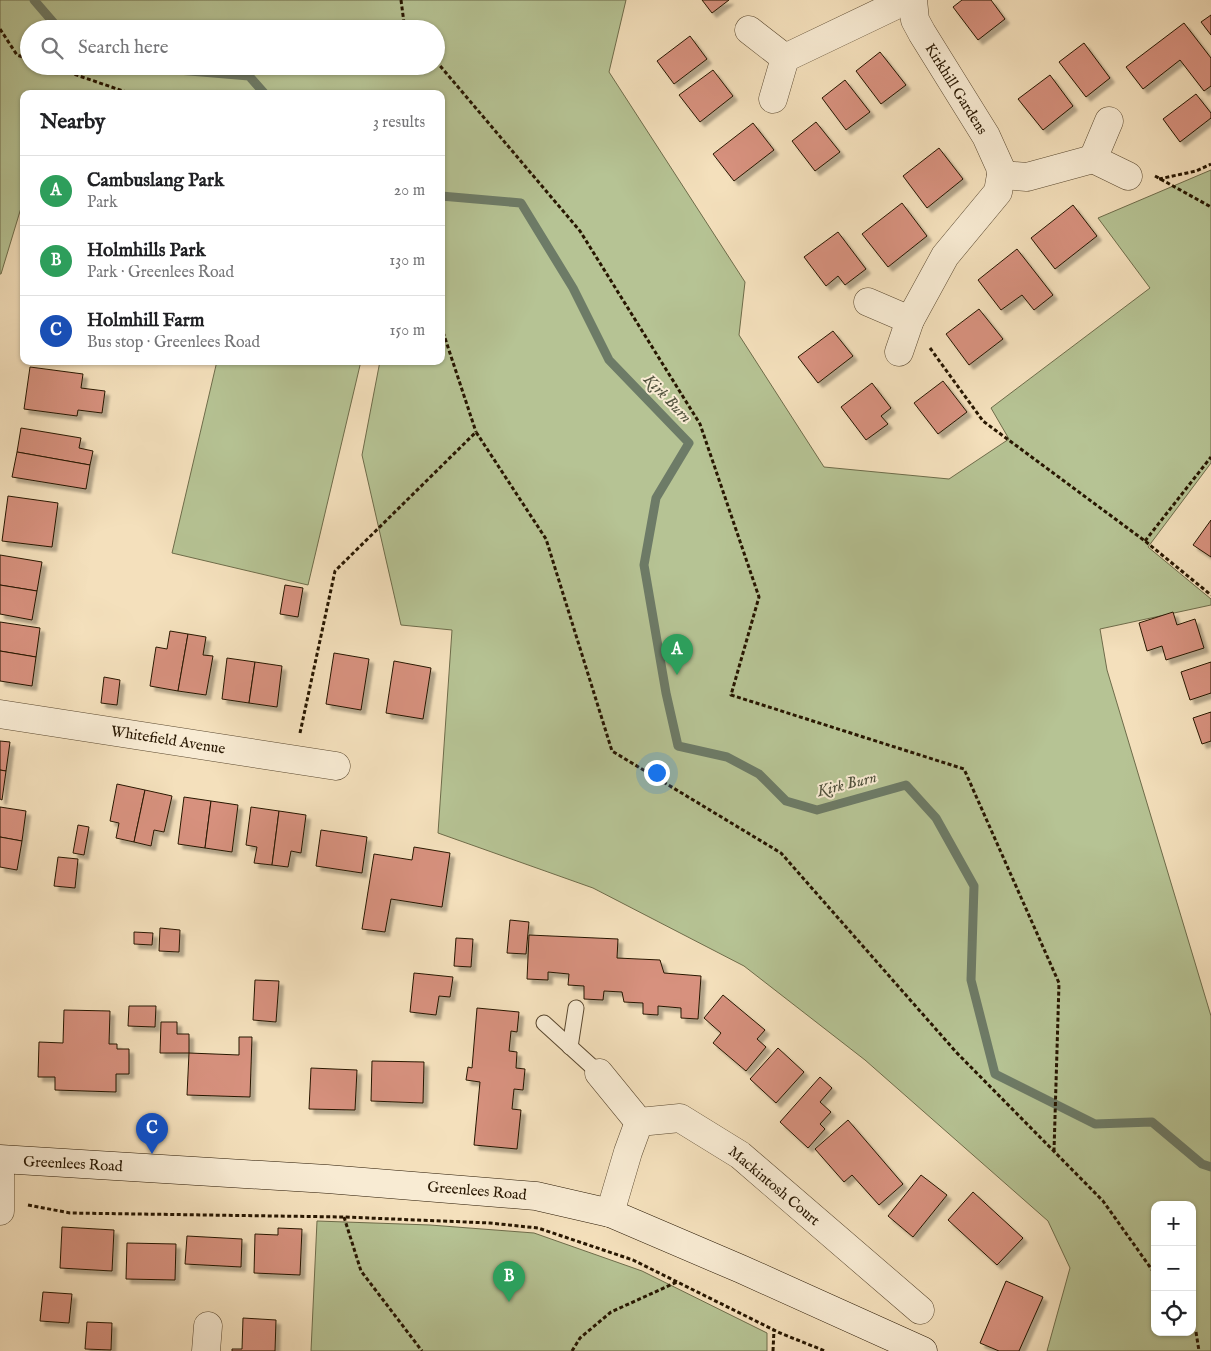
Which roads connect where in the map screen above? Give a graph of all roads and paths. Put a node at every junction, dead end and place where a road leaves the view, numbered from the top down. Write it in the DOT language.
graph roads {
  1 [pos="401,0"];
  2 [pos="913,1"];
  3 [pos="404,20"];
  4 [pos="0,29"];
  5 [pos="750,30"];
  6 [pos="20,56"];
  7 [pos="785,58"];
  8 [pos="445,72"];
  9 [pos="76,75"];
  10 [pos="120,90"];
  11 [pos="773,99"];
  12 [pos="1109,121"];
  13 [pos="1093,159"];
  14 [pos="1211,164"];
  15 [pos="1001,176"];
  16 [pos="1128,176"];
  17 [pos="1158,179"];
  18 [pos="1211,207"];
  19 [pos="868,302"];
  20 [pos="910,320"];
  21 [pos="445,338"];
  22 [pos="899,352"];
  23 [pos="476,432"];
  24 [pos="1211,457"];
  25 [pos="1145,541"];
  26 [pos="1211,596"];
  27 [pos="0,714"];
  28 [pos="294,760"];
  29 [pos="336,766"];
  30 [pos="576,1008"];
  31 [pos="544,1023"];
  32 [pos="570,1047"];
  33 [pos="599,1073"];
  34 [pos="639,1122"];
  35 [pos="1054,1151"];
  36 [pos="0,1159"];
  37 [pos="0,1173"];
  38 [pos="0,1206"];
  39 [pos="610,1213"];
  40 [pos="344,1217"];
  41 [pos="1151,1268"];
  42 [pos="677,1282"];
  43 [pos="920,1310"];
  44 [pos="774,1330"];
  45 [pos="1196,1332"];
  46 [pos="422,1351"];
  47 [pos="572,1351"];
  48 [pos="773,1351"];
  49 [pos="826,1351"];
  50 [pos="923,1351"];
  51 [pos="1199,1351"];
  1 -- 3 [label="path"];
  2 -- 7 [label="street, Kirkhill Gardens"];
  2 -- 15 [label="street, Kirkhill Gardens"];
  4 -- 6 [label="path"];
  5 -- 7 [label="street"];
  7 -- 11 [label="street"];
  8 -- 35 [label="path"];
  9 -- 10 [label="path"];
  12 -- 13 [label="street"];
  13 -- 15 [label="street"];
  13 -- 16 [label="street"];
  14 -- 17 [label="path"];
  15 -- 20 [label="street"];
  16 -- 17 [label="path"];
  17 -- 18 [label="path"];
  19 -- 20 [label="street"];
  20 -- 22 [label="street"];
  20 -- 25 [label="path"];
  21 -- 23 [label="path"];
  23 -- 28 [label="path"];
  23 -- 35 [label="path"];
  24 -- 25 [label="path"];
  25 -- 26 [label="path"];
  27 -- 28 [label="street, Whitefield Avenue"];
  28 -- 29 [label="street, Whitefield Avenue"];
  30 -- 32 [label="lane"];
  31 -- 32 [label="lane"];
  32 -- 33 [label="lane"];
  33 -- 34 [label="street"];
  34 -- 39 [label="street"];
  34 -- 43 [label="street, Mackintosh Court"];
  35 -- 41 [label="path"];
  36 -- 39 [label="street, Greenlees Road"];
  37 -- 38 [label="street"];
  38 -- 40 [label="path"];
  39 -- 50 [label="street, Greenlees Road"];
  40 -- 42 [label="path"];
  40 -- 46 [label="path"];
  42 -- 44 [label="path"];
  42 -- 47 [label="path"];
  44 -- 48 [label="path"];
  44 -- 49 [label="path"];
  45 -- 51 [label="path"];
}
